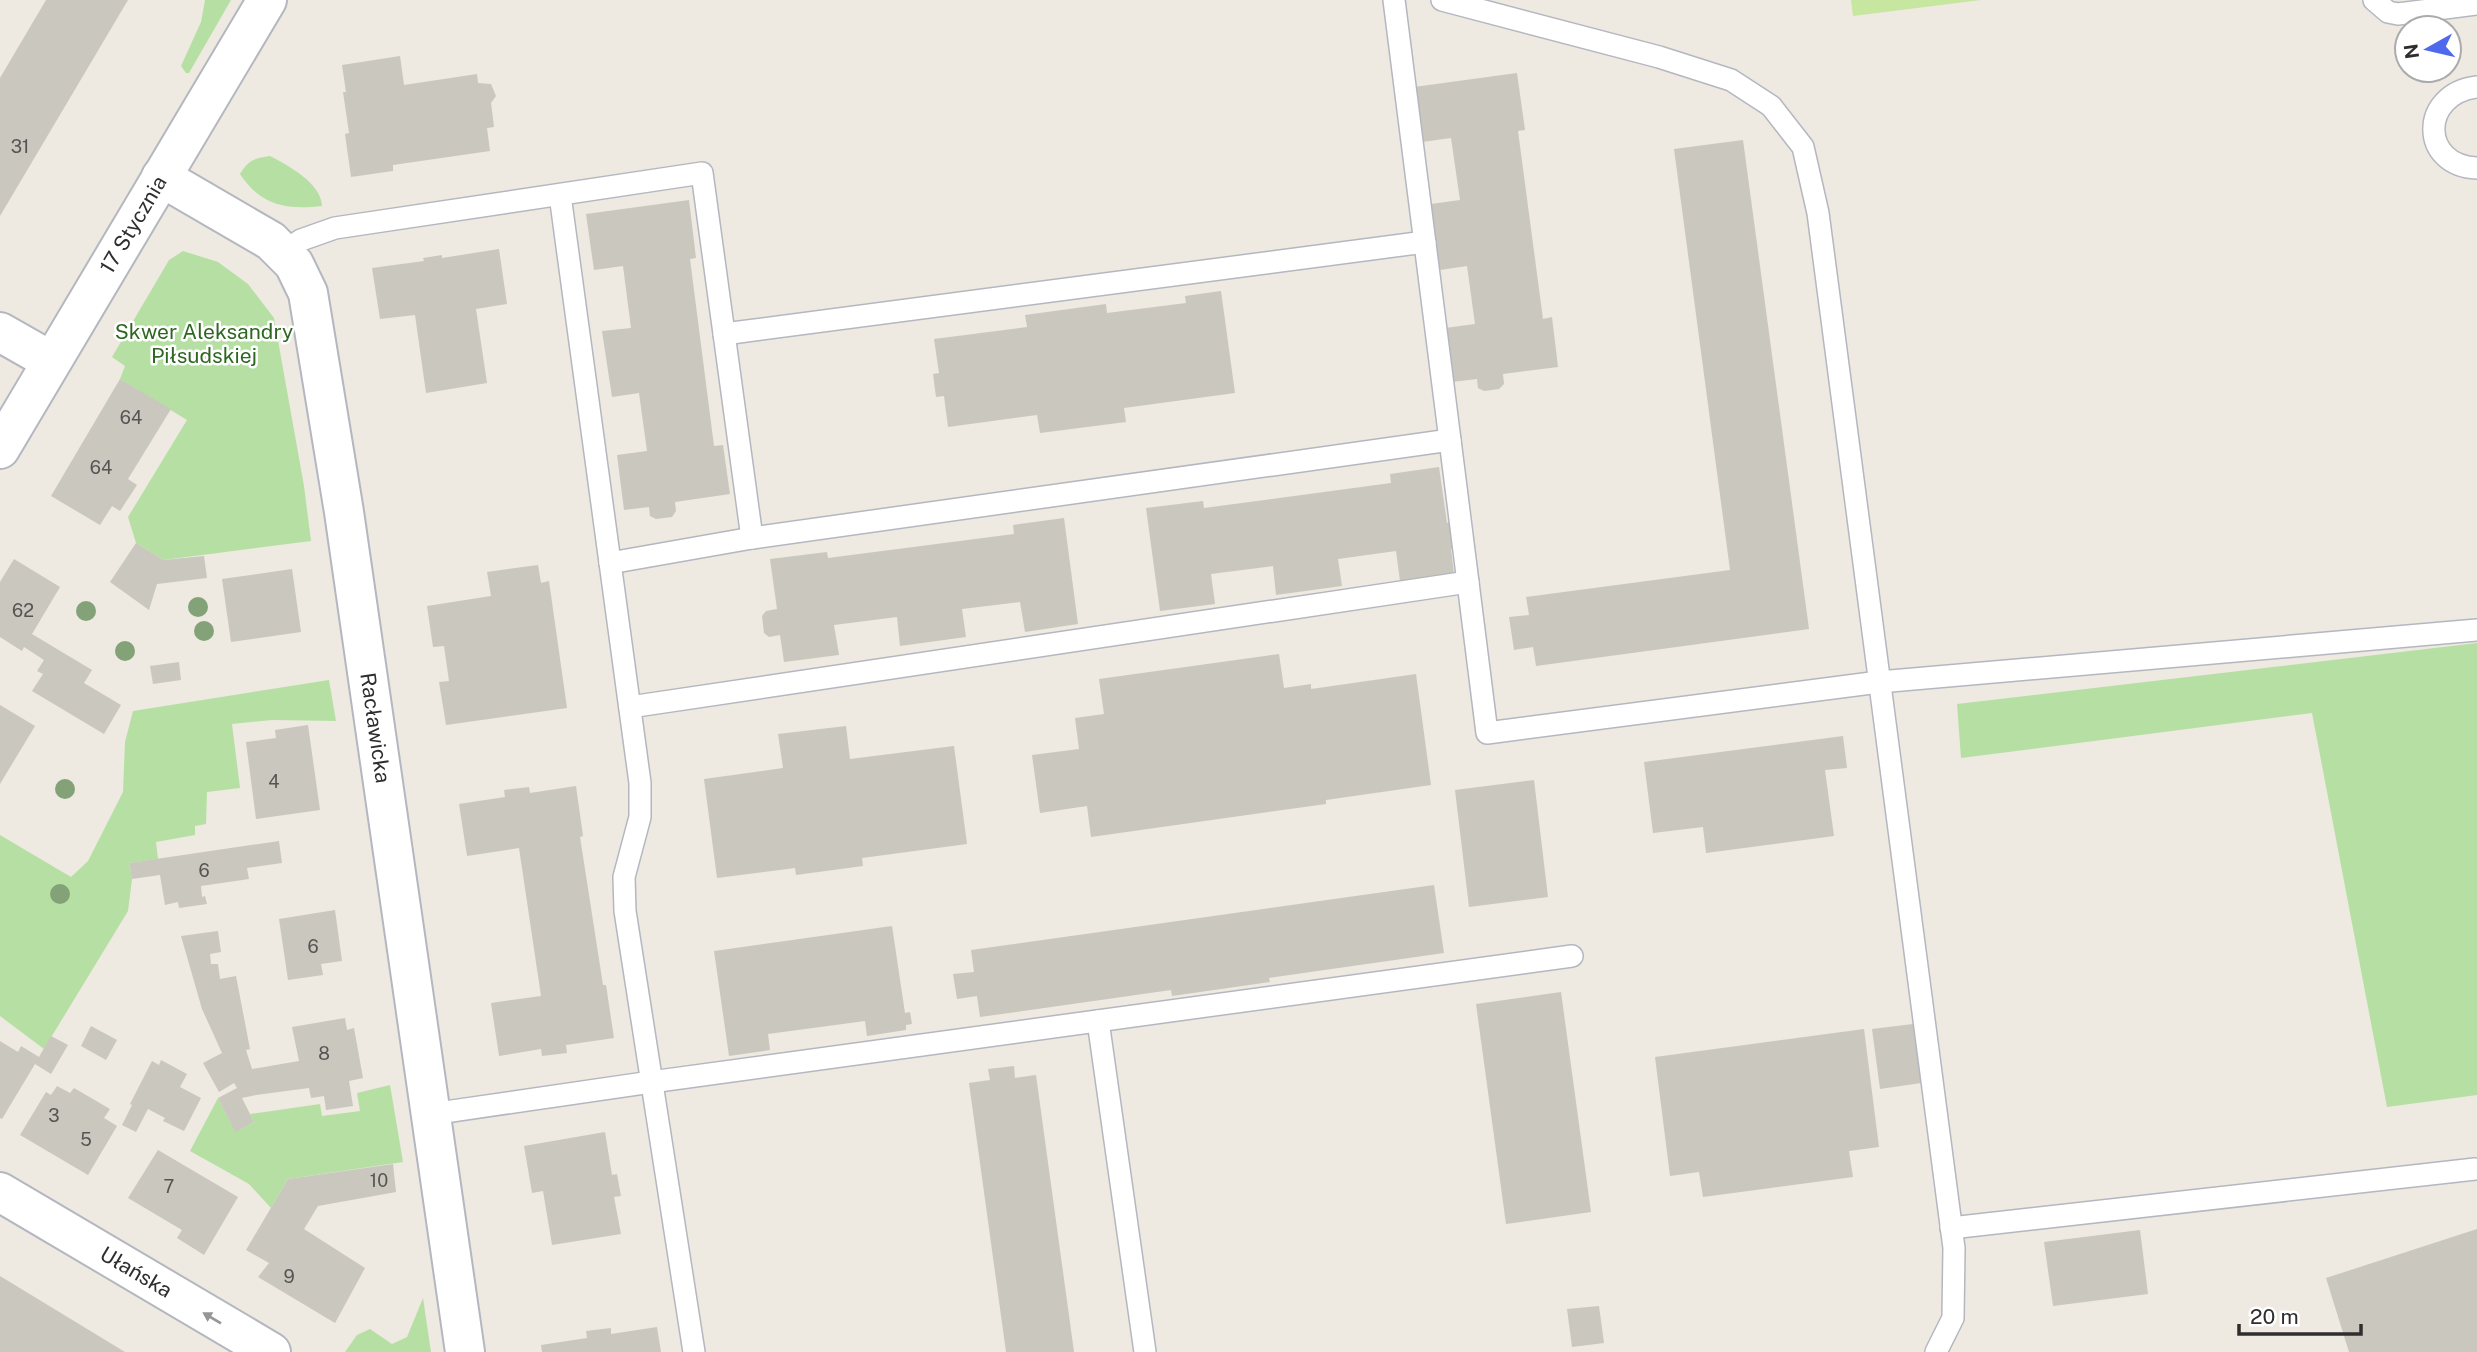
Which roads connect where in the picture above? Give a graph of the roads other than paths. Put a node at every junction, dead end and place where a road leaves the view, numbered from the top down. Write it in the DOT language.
graph roads {
  1 [pos="267,0"];
  2 [pos="1394,0"];
  3 [pos="1442,0"];
  4 [pos="2374,0"];
  5 [pos="2477,4"];
  6 [pos="250,16"];
  7 [pos="2477,87"];
  8 [pos="2477,168"];
  9 [pos="161,177"];
  10 [pos="560,195"];
  11 [pos="1425,242"];
  12 [pos="283,252"];
  13 [pos="0,332"];
  14 [pos="724,334"];
  15 [pos="51,361"];
  16 [pos="1450,440"];
  17 [pos="0,449"];
  18 [pos="752,538"];
  19 [pos="610,563"];
  20 [pos="1468,582"];
  21 [pos="2477,631"];
  22 [pos="1879,682"];
  23 [pos="630,707"];
  24 [pos="1572,956"];
  25 [pos="1098,1021"];
  26 [pos="652,1082"];
  27 [pos="431,1114"];
  28 [pos="2475,1169"];
  29 [pos="0,1192"];
  30 [pos="1951,1227"];
  31 [pos="271,1352"];
  32 [pos="465,1352"];
  33 [pos="694,1352"];
  34 [pos="1145,1352"];
  35 [pos="1936,1352"];
  1 -- 6 [label="street, 17 Stycznia"];
  2 -- 11 [label="lane"];
  3 -- 22 [label="lane"];
  4 -- 5 [label="lane"];
  6 -- 9 [label="street, 17 Stycznia"];
  7 -- 8 [label="lane"];
  9 -- 12 [label="street, Racławicka"];
  9 -- 15 [label="street, 17 Stycznia"];
  10 -- 12 [label="lane"];
  10 -- 14 [label="lane"];
  10 -- 19 [label="lane"];
  11 -- 14 [label="lane"];
  11 -- 16 [label="lane"];
  12 -- 27 [label="street, Racławicka"];
  13 -- 15 [label="street"];
  14 -- 18 [label="lane"];
  15 -- 17 [label="street, 17 Stycznia"];
  16 -- 18 [label="lane"];
  16 -- 20 [label="lane"];
  18 -- 19 [label="lane"];
  19 -- 23 [label="lane"];
  20 -- 22 [label="lane"];
  20 -- 23 [label="lane"];
  21 -- 22 [label="lane"];
  22 -- 30 [label="lane"];
  23 -- 26 [label="lane"];
  24 -- 25 [label="lane"];
  25 -- 26 [label="lane"];
  25 -- 34 [label="lane"];
  26 -- 27 [label="lane"];
  26 -- 33 [label="lane"];
  27 -- 32 [label="street, Racławicka"];
  28 -- 30 [label="lane"];
  31 -- 29 [label="street, Ułańska, one-way"];
  30 -- 35 [label="lane"];
}
